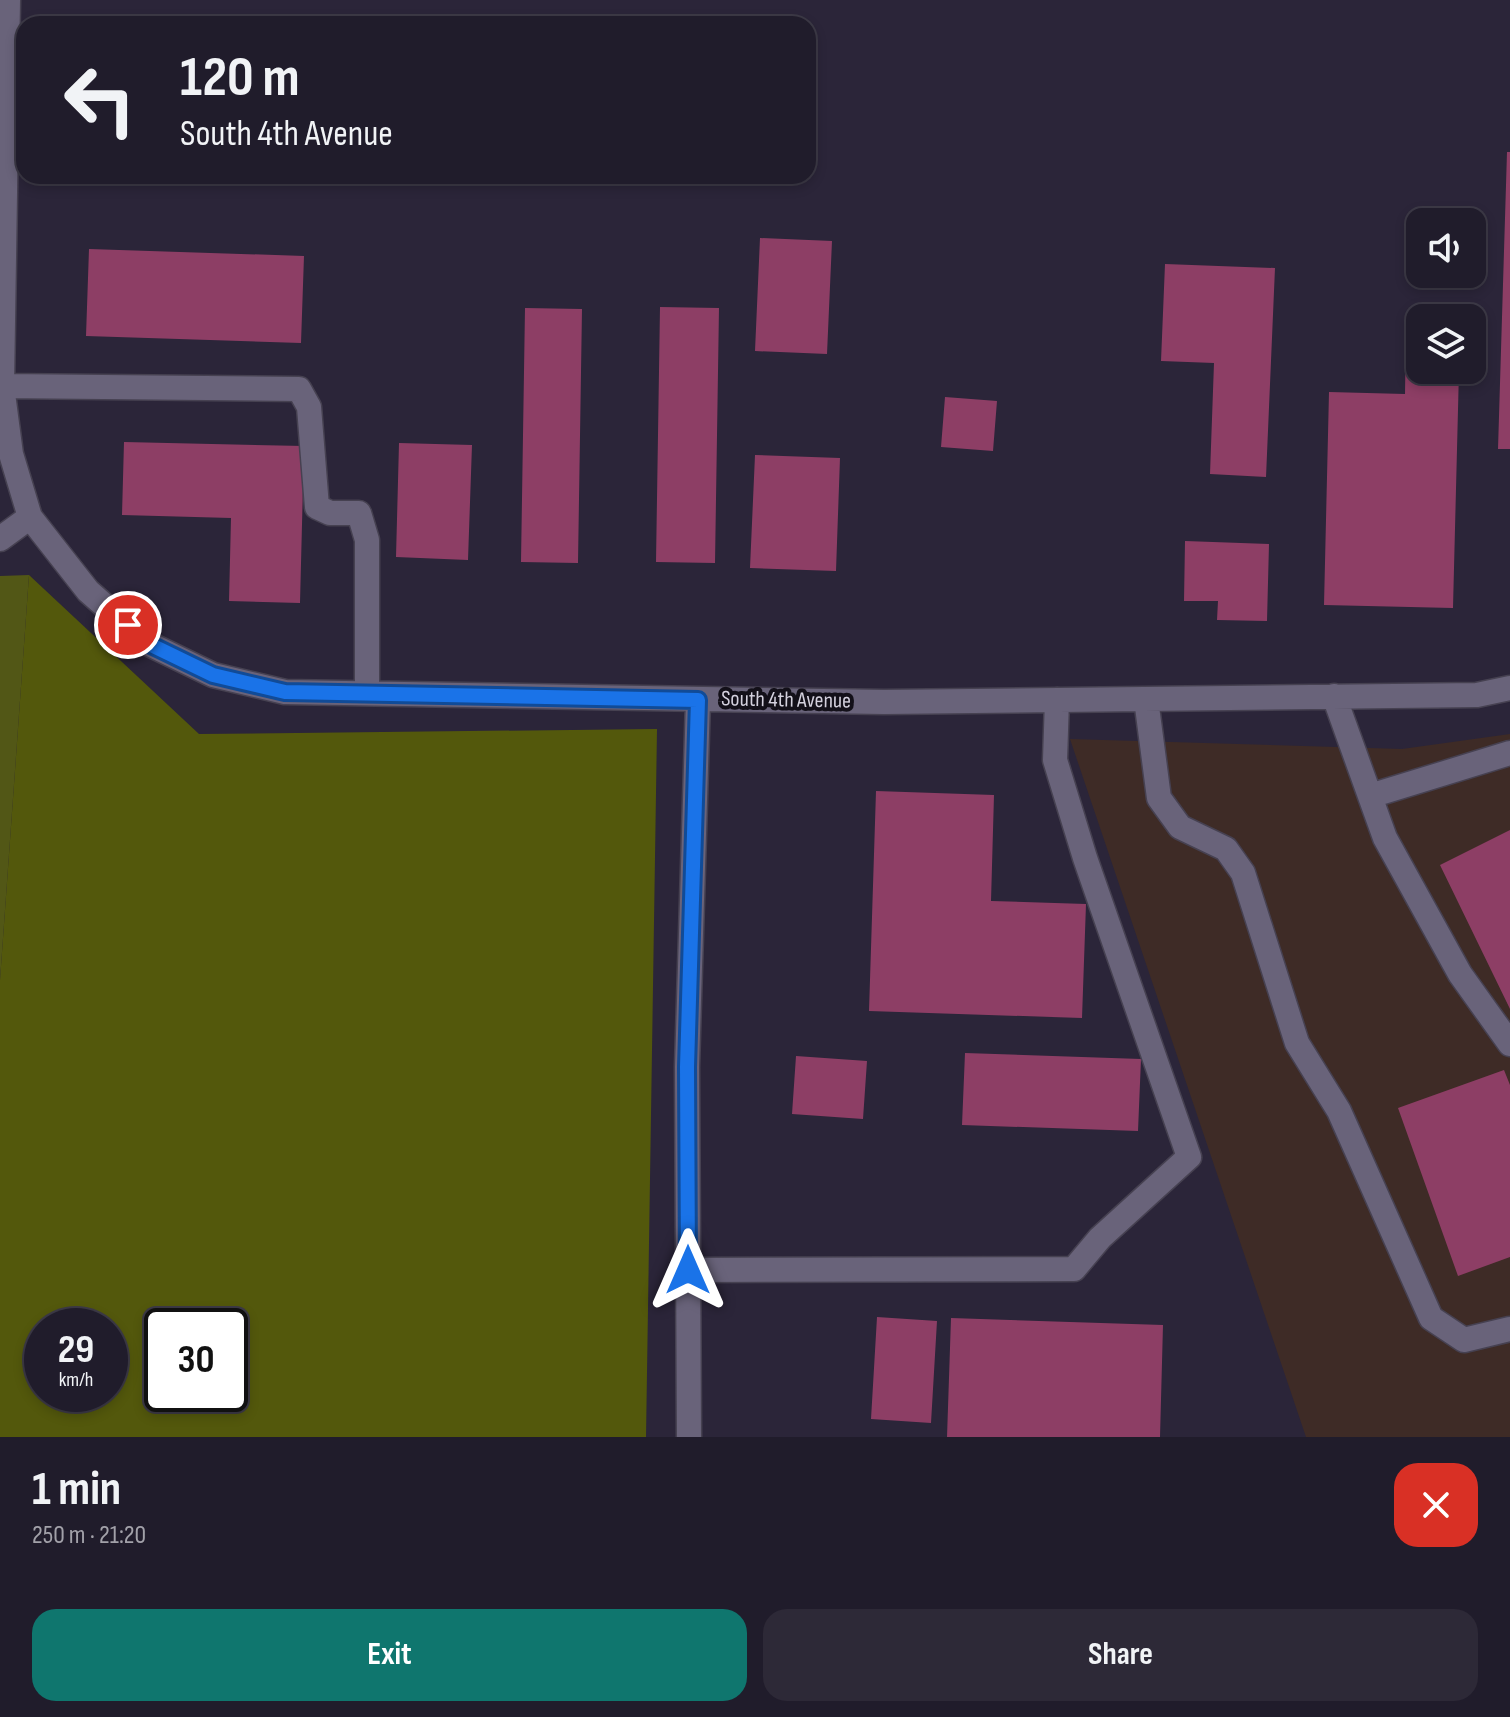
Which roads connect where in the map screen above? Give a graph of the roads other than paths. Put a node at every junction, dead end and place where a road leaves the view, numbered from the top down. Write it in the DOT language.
graph roads {
  1 [pos="8,0"];
  2 [pos="2,386"];
  3 [pos="30,517"];
  4 [pos="0,539"];
  5 [pos="1510,688"];
  6 [pos="367,693"];
  7 [pos="1334,696"];
  8 [pos="1146,699"];
  9 [pos="698,700"];
  10 [pos="1057,700"];
  11 [pos="1510,753"];
  12 [pos="1370,796"];
  13 [pos="1510,1044"];
  14 [pos="688,1270"];
  15 [pos="1510,1329"];
  16 [pos="689,1437"];
  1 -- 2 [label="street"];
  2 -- 3 [label="street"];
  2 -- 6 [label="street"];
  3 -- 4 [label="street"];
  3 -- 6 [label="street, South 4th Avenue"];
  5 -- 7 [label="street, South 4th Avenue"];
  6 -- 9 [label="street, South 4th Avenue"];
  7 -- 8 [label="street, South 4th Avenue"];
  7 -- 12 [label="street"];
  8 -- 10 [label="street, South 4th Avenue"];
  8 -- 15 [label="street"];
  9 -- 10 [label="street, South 4th Avenue"];
  9 -- 14 [label="street"];
  10 -- 14 [label="street"];
  11 -- 12 [label="street"];
  12 -- 13 [label="street"];
  14 -- 16 [label="street"];
}
